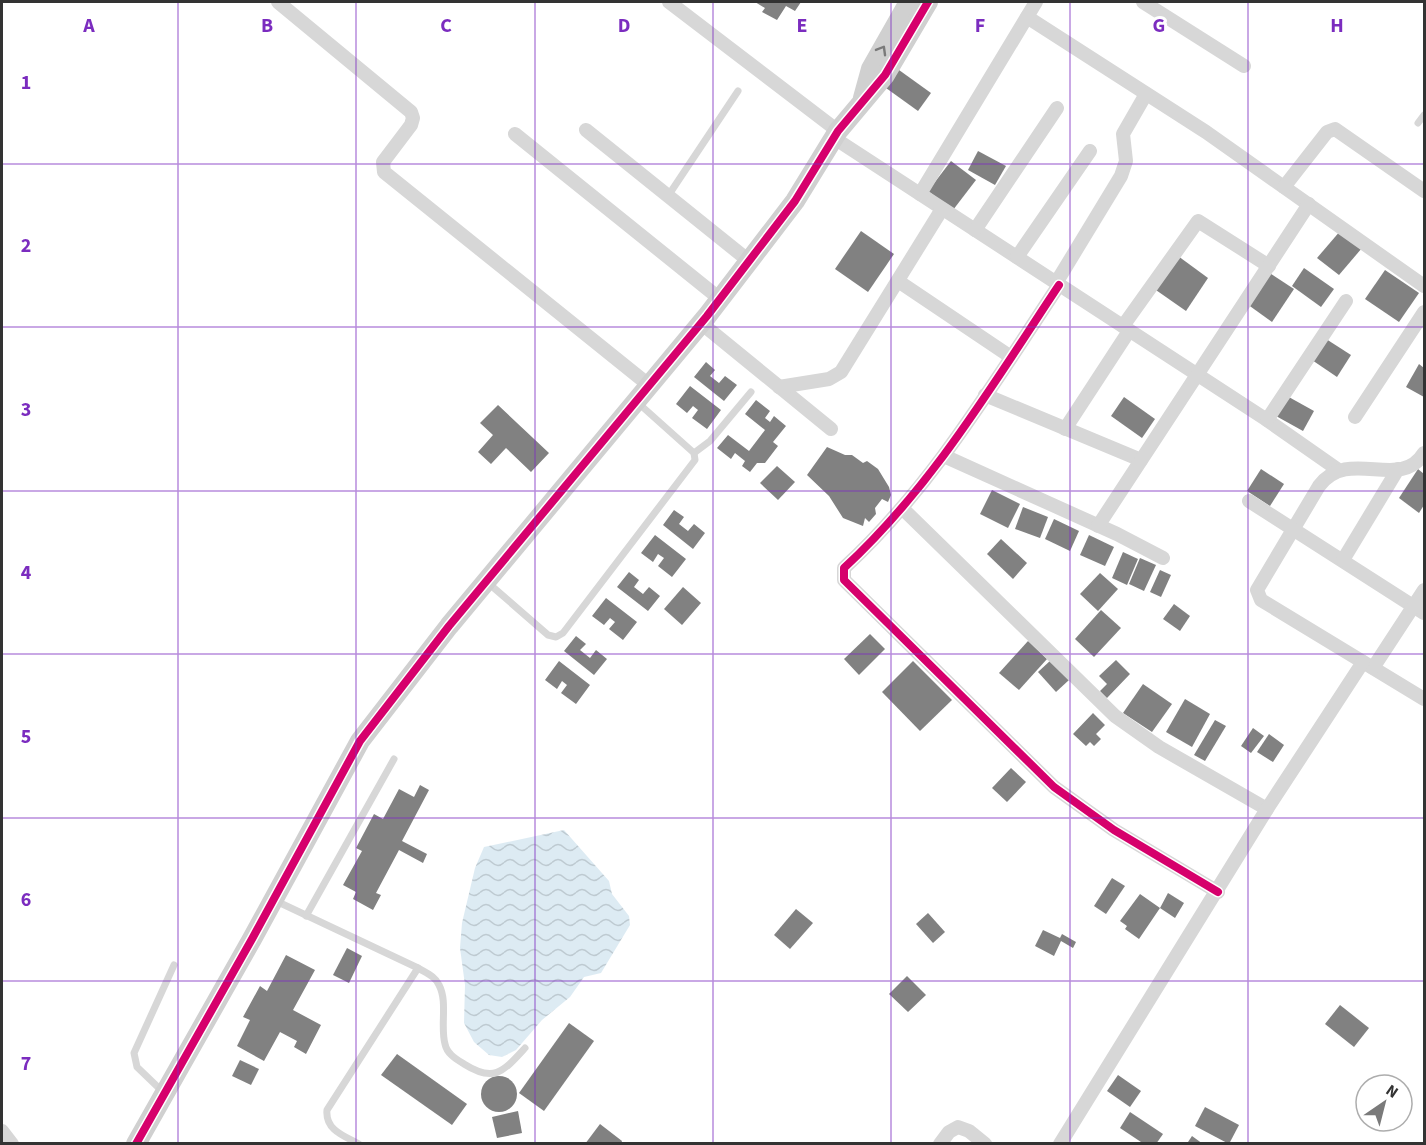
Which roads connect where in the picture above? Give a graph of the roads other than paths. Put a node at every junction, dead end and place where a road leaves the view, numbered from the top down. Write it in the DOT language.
graph roads {
  1 [pos="278,2"];
  2 [pos="669,2"];
  3 [pos="909,2"];
  4 [pos="928,2"];
  5 [pos="1036,2"];
  6 [pos="1143,2"];
  7 [pos="1026,16"];
  8 [pos="1244,66"];
  9 [pos="738,91"];
  10 [pos="1146,94"];
  11 [pos="863,101"];
  12 [pos="1057,108"];
  13 [pos="1425,116"];
  14 [pos="1418,123"];
  15 [pos="586,130"];
  16 [pos="515,134"];
  17 [pos="836,134"];
  18 [pos="1090,150"];
  19 [pos="1284,187"];
  20 [pos="1425,191"];
  21 [pos="920,194"];
  22 [pos="668,196"];
  23 [pos="1309,204"];
  24 [pos="942,208"];
  25 [pos="975,230"];
  26 [pos="1017,257"];
  27 [pos="749,261"];
  28 [pos="1269,266"];
  29 [pos="898,281"];
  30 [pos="1058,284"];
  31 [pos="1425,286"];
  32 [pos="720,299"];
  33 [pos="1346,302"];
  34 [pos="1425,312"];
  35 [pos="701,323"];
  36 [pos="1126,328"];
  37 [pos="1011,357"];
  38 [pos="1198,376"];
  39 [pos="650,386"];
  40 [pos="779,387"];
  41 [pos="751,392"];
  42 [pos="985,395"];
  43 [pos="637,402"];
  44 [pos="1355,417"];
  45 [pos="1266,420"];
  46 [pos="831,429"];
  47 [pos="1065,429"];
  48 [pos="694,453"];
  49 [pos="1425,453"];
  50 [pos="944,456"];
  51 [pos="1141,460"];
  52 [pos="1398,469"];
  53 [pos="1337,470"];
  54 [pos="1249,501"];
  55 [pos="903,509"];
  56 [pos="1098,526"];
  57 [pos="1293,528"];
  58 [pos="1163,558"];
  59 [pos="1343,560"];
  60 [pos="487,582"];
  61 [pos="1425,590"];
  62 [pos="1419,609"];
  63 [pos="1368,665"];
  64 [pos="1425,699"];
  65 [pos="394,759"];
  66 [pos="1267,809"];
  67 [pos="1218,892"];
  68 [pos="274,900"];
  69 [pos="306,916"];
  70 [pos="174,965"];
  71 [pos="418,968"];
  72 [pos="525,1048"];
  73 [pos="163,1092"];
  74 [pos="2,1131"];
  75 [pos="12,1143"];
  76 [pos="136,1143"];
  77 [pos="359,1143"];
  78 [pos="940,1143"];
  79 [pos="986,1143"];
  80 [pos="1060,1143"];
  1 -- 39 [label="street"];
  2 -- 17 [label="street"];
  11 -- 3 [label="street, one-way"];
  4 -- 11 [label="street"];
  5 -- 7 [label="street"];
  6 -- 8 [label="street"];
  7 -- 10 [label="street"];
  7 -- 21 [label="street"];
  9 -- 22 [label="lane"];
  10 -- 19 [label="street"];
  10 -- 30 [label="street"];
  11 -- 17 [label="street"];
  12 -- 25 [label="street"];
  13 -- 14 [label="lane"];
  15 -- 22 [label="street"];
  16 -- 32 [label="street"];
  17 -- 21 [label="street"];
  17 -- 27 [label="street"];
  18 -- 26 [label="street"];
  19 -- 20 [label="street"];
  19 -- 23 [label="street"];
  21 -- 24 [label="street"];
  22 -- 27 [label="street"];
  23 -- 28 [label="street"];
  23 -- 31 [label="street"];
  24 -- 25 [label="street"];
  24 -- 29 [label="street"];
  25 -- 26 [label="street"];
  26 -- 30 [label="street"];
  27 -- 32 [label="street"];
  28 -- 36 [label="street"];
  28 -- 38 [label="street"];
  29 -- 37 [label="street"];
  29 -- 40 [label="street"];
  30 -- 36 [label="street"];
  30 -- 37 [label="street"];
  32 -- 35 [label="street"];
  33 -- 45 [label="street"];
  34 -- 44 [label="street"];
  35 -- 39 [label="street"];
  35 -- 40 [label="street"];
  36 -- 38 [label="street"];
  36 -- 47 [label="street"];
  37 -- 42 [label="street"];
  38 -- 45 [label="street"];
  38 -- 51 [label="street"];
  39 -- 43 [label="street"];
  40 -- 46 [label="street"];
  41 -- 48 [label="lane"];
  42 -- 47 [label="street"];
  42 -- 50 [label="street"];
  43 -- 48 [label="lane"];
  43 -- 60 [label="street"];
  45 -- 53 [label="street"];
  47 -- 51 [label="street"];
  48 -- 60 [label="lane"];
  49 -- 52 [label="street"];
  50 -- 55 [label="street"];
  50 -- 56 [label="street"];
  51 -- 56 [label="street"];
  52 -- 53 [label="street"];
  52 -- 59 [label="street"];
  53 -- 57 [label="street"];
  54 -- 57 [label="street"];
  55 -- 66 [label="street"];
  55 -- 67 [label="street"];
  56 -- 58 [label="street"];
  57 -- 59 [label="street"];
  57 -- 63 [label="street"];
  59 -- 62 [label="street"];
  60 -- 68 [label="street"];
  61 -- 62 [label="street"];
  62 -- 63 [label="street"];
  63 -- 64 [label="street"];
  63 -- 66 [label="street"];
  65 -- 69 [label="lane"];
  66 -- 67 [label="street"];
  67 -- 80 [label="street"];
  68 -- 69 [label="lane"];
  68 -- 73 [label="street"];
  69 -- 71 [label="lane"];
  70 -- 73 [label="lane"];
  71 -- 72 [label="lane"];
  71 -- 77 [label="lane"];
  73 -- 76 [label="street"];
  74 -- 75 [label="street"];
  78 -- 79 [label="street"];
}
